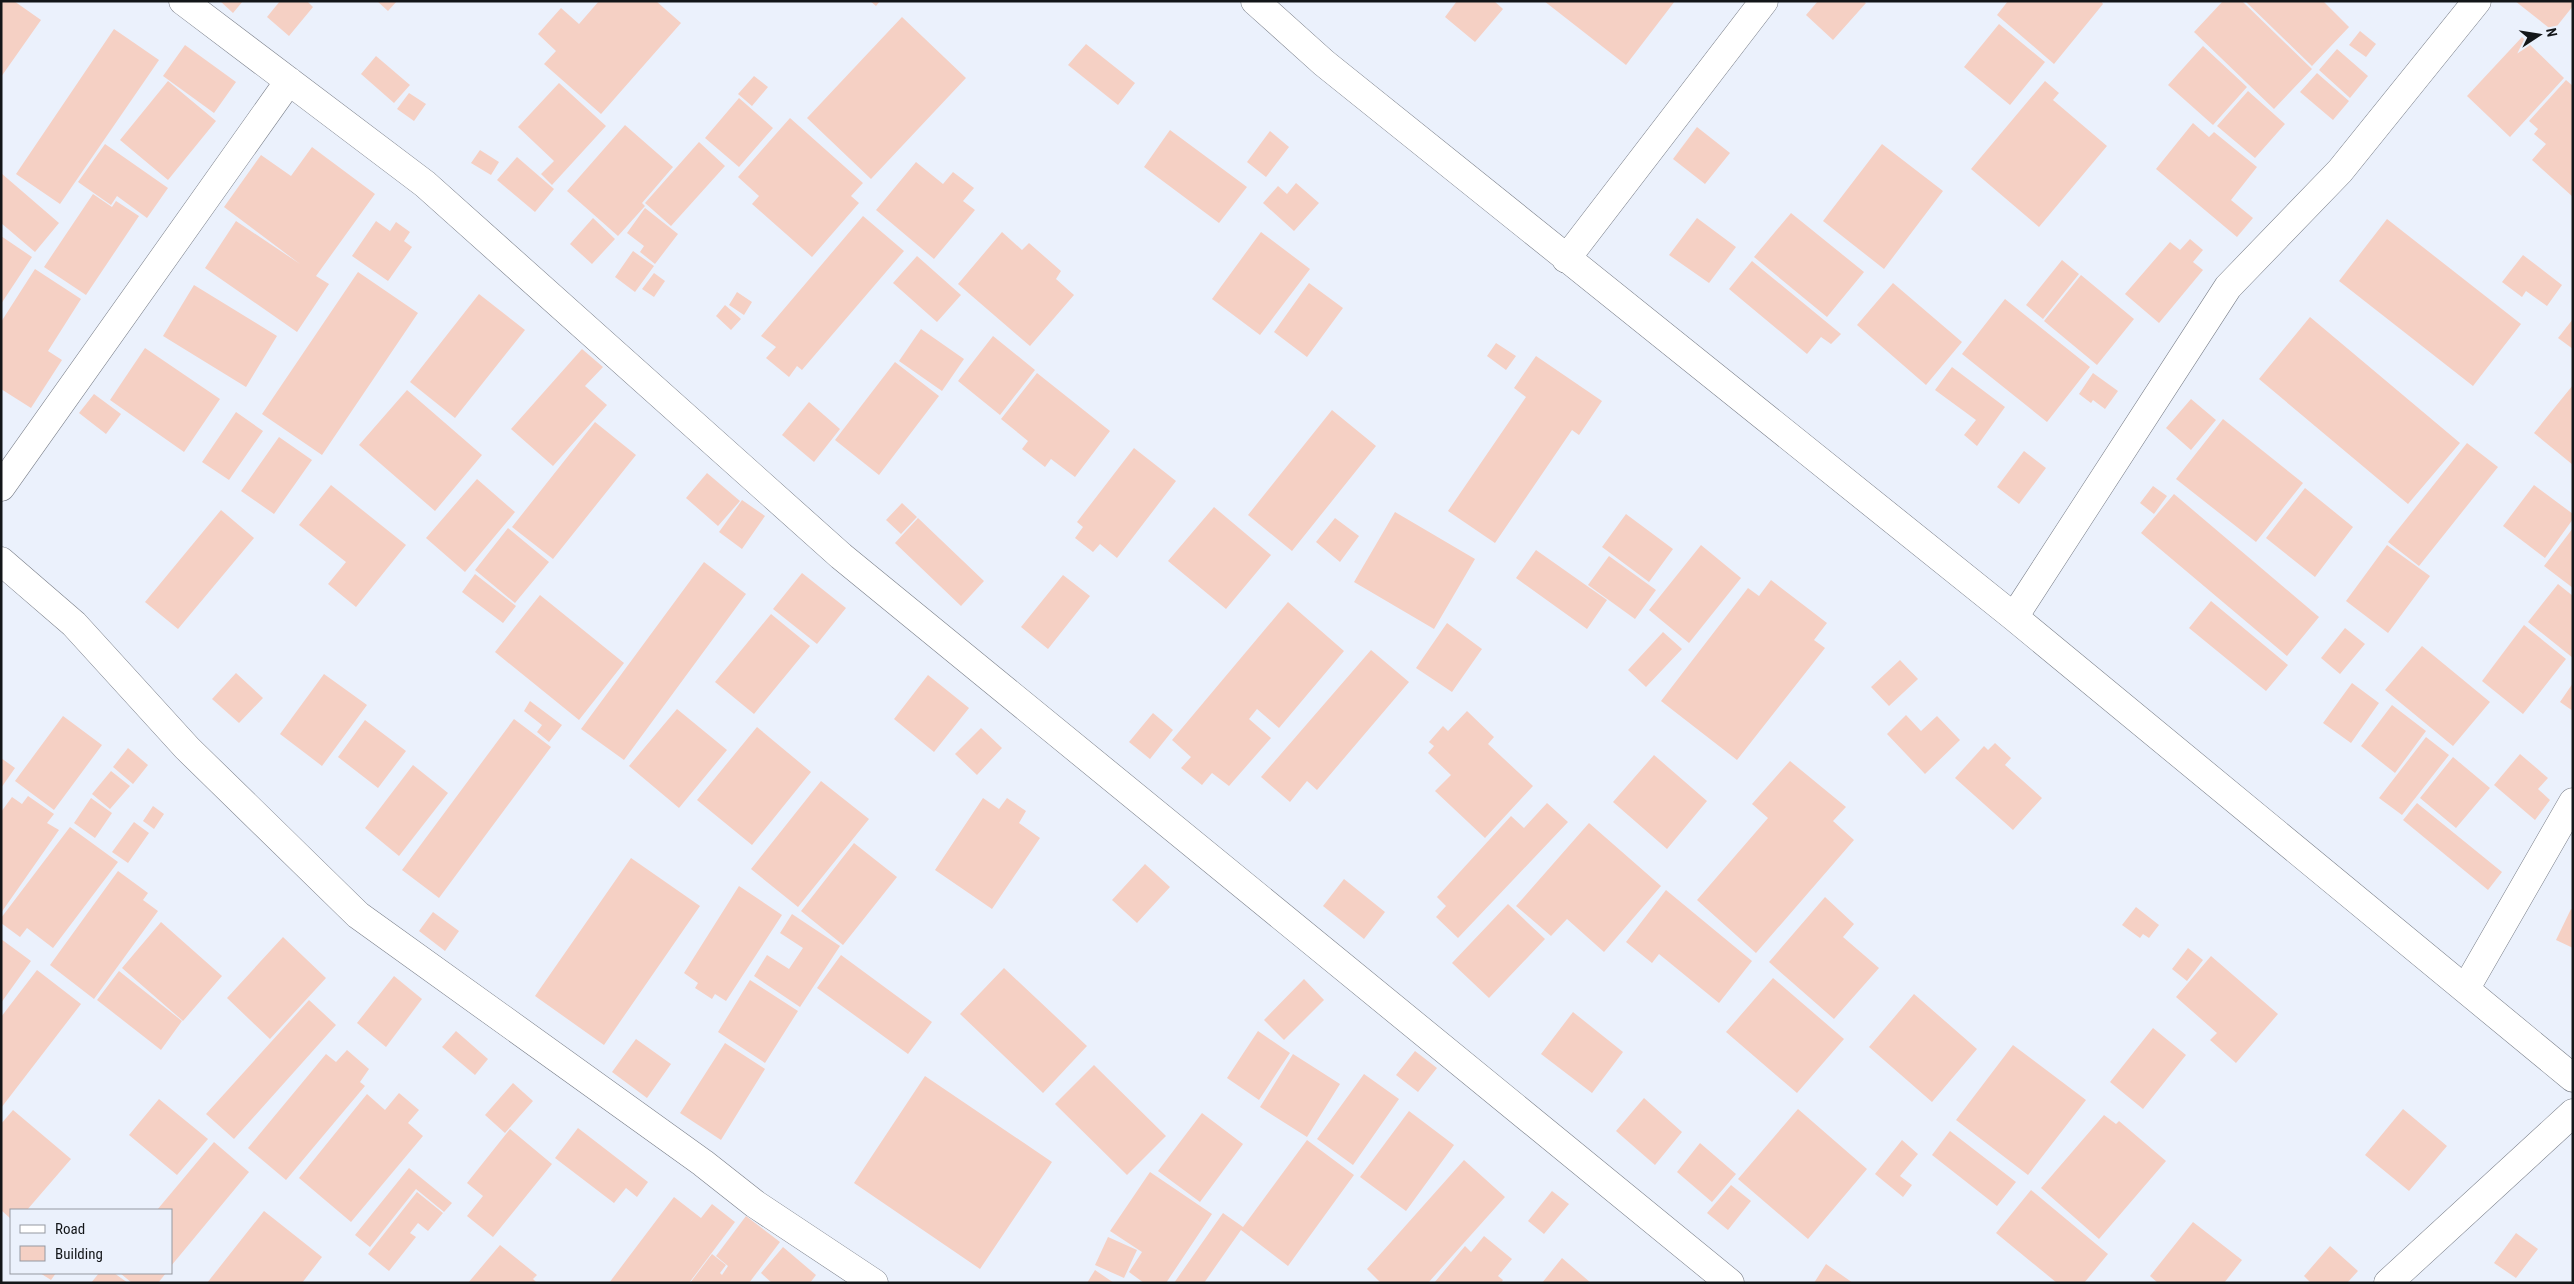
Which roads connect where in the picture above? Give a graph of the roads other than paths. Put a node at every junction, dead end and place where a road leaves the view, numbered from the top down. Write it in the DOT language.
graph roads {
  1 [pos="183,1"];
  2 [pos="1255,1"];
  3 [pos="1764,1"];
  4 [pos="2477,1"];
  5 [pos="289,81"];
  6 [pos="1566,259"];
  7 [pos="1,487"];
  8 [pos="1,561"];
  9 [pos="2014,616"];
  10 [pos="2573,802"];
  11 [pos="2466,988"];
  12 [pos="2573,1078"];
  13 [pos="2573,1113"];
  14 [pos="874,1283"];
  15 [pos="1730,1283"];
  16 [pos="2388,1283"];
  1 -- 5 [label="street"];
  2 -- 6 [label="street"];
  3 -- 6 [label="street"];
  4 -- 9 [label="street"];
  5 -- 7 [label="street"];
  5 -- 15 [label="street"];
  6 -- 9 [label="street"];
  8 -- 14 [label="street"];
  9 -- 11 [label="street"];
  10 -- 11 [label="street"];
  11 -- 12 [label="street"];
  13 -- 16 [label="street"];
}
